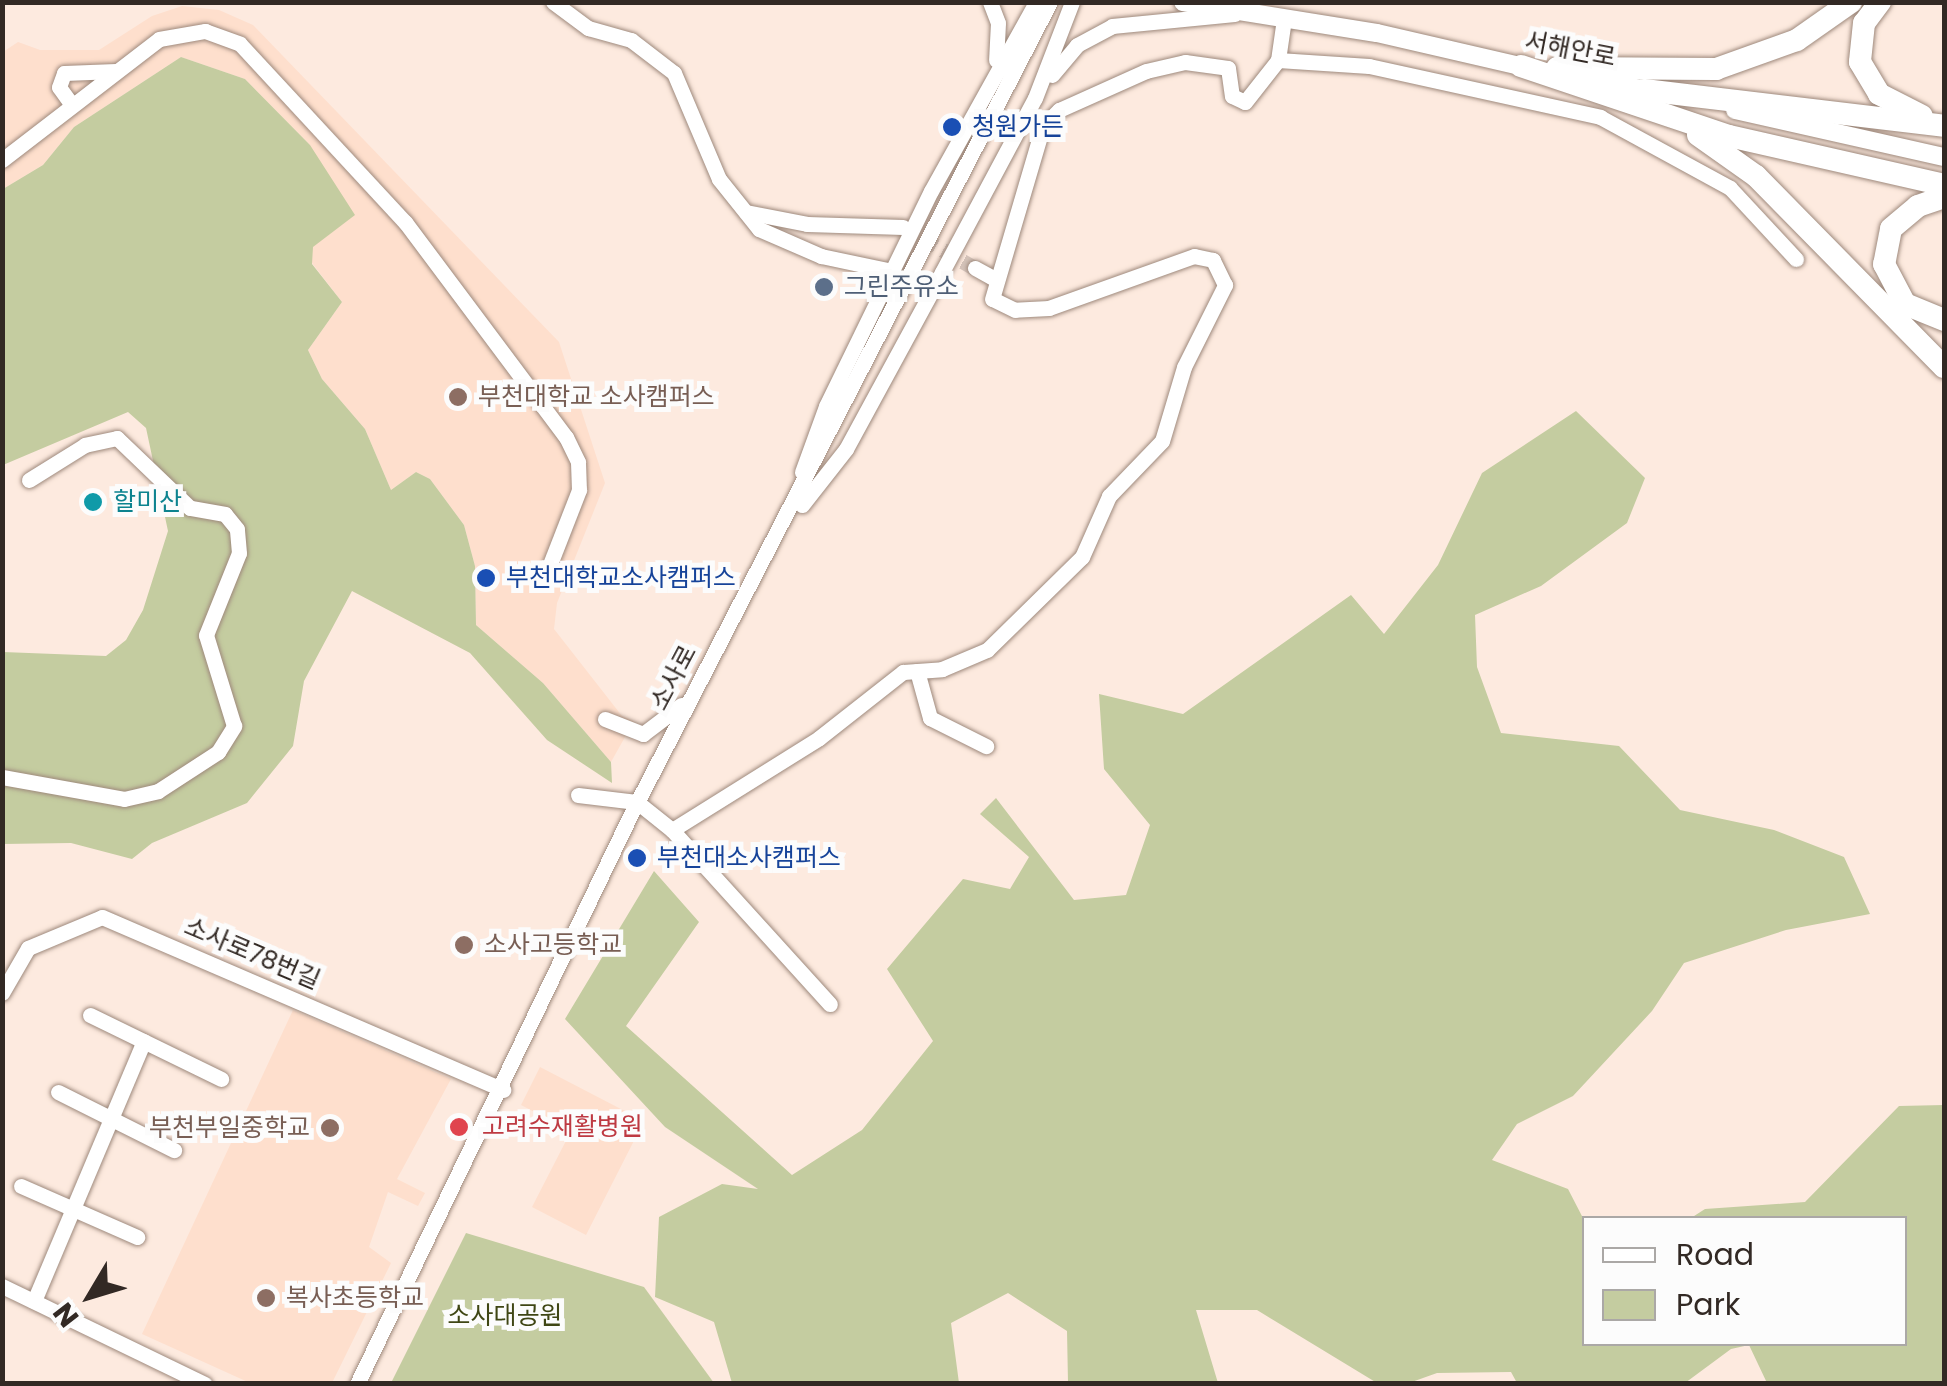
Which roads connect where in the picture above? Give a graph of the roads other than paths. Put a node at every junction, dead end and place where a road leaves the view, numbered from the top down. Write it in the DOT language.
graph roads {
  1 [pos="553,2"];
  2 [pos="990,2"];
  3 [pos="1036,2"];
  4 [pos="1050,2"];
  5 [pos="1072,2"];
  6 [pos="1183,2"];
  7 [pos="1218,2"];
  8 [pos="1851,2"];
  9 [pos="1880,2"];
  10 [pos="1244,14"];
  11 [pos="1284,18"];
  12 [pos="1278,60"];
  13 [pos="1522,66"];
  14 [pos="116,71"];
  15 [pos="994,74"];
  16 [pos="1644,90"];
  17 [pos="1614,95"];
  18 [pos="1035,98"];
  19 [pos="72,105"];
  20 [pos="1944,124"];
  21 [pos="1944,157"];
  22 [pos="2,160"];
  23 [pos="1944,185"];
  24 [pos="1944,197"];
  25 [pos="746,212"];
  26 [pos="903,227"];
  27 [pos="1796,258"];
  28 [pos="975,268"];
  29 [pos="892,271"];
  30 [pos="995,279"];
  31 [pos="1944,320"];
  32 [pos="1944,367"];
  33 [pos="29,480"];
  34 [pos="778,536"];
  35 [pos="549,567"];
  36 [pos="918,671"];
  37 [pos="700,682"];
  38 [pos="605,719"];
  39 [pos="986,746"];
  40 [pos="2,777"];
  41 [pos="578,795"];
  42 [pos="637,802"];
  43 [pos="672,830"];
  44 [pos="2,993"];
  45 [pos="830,1004"];
  46 [pos="90,1015"];
  47 [pos="144,1041"];
  48 [pos="222,1079"];
  49 [pos="503,1090"];
  50 [pos="58,1092"];
  51 [pos="111,1118"];
  52 [pos="174,1150"];
  53 [pos="21,1186"];
  54 [pos="73,1208"];
  55 [pos="138,1237"];
  56 [pos="2,1286"];
  57 [pos="34,1301"];
  58 [pos="205,1384"];
  59 [pos="357,1384"];
  1 -- 25 [label="street"];
  2 -- 15 [label="street"];
  3 -- 15 [label="street"];
  4 -- 34 [label="street, 소사로"];
  5 -- 18 [label="street"];
  6 -- 10 [label="main road, 서해안로"];
  7 -- 10 [label="main road"];
  8 -- 13 [label="highway"];
  9 -- 20 [label="highway"];
  10 -- 11 [label="main road, 서해안로"];
  10 -- 18 [label="street"];
  11 -- 12 [label="street"];
  11 -- 13 [label="main road, 서해안로"];
  12 -- 27 [label="street"];
  12 -- 30 [label="street"];
  13 -- 16 [label="main road, 서해안로"];
  13 -- 17 [label="highway"];
  14 -- 19 [label="street"];
  14 -- 19 [label="street"];
  14 -- 35 [label="street"];
  15 -- 29 [label="street"];
  16 -- 20 [label="highway"];
  16 -- 21 [label="main road, 서해안로"];
  17 -- 23 [label="highway"];
  17 -- 32 [label="highway"];
  18 -- 34 [label="street"];
  19 -- 22 [label="street"];
  24 -- 31 [label="highway"];
  25 -- 26 [label="street"];
  25 -- 29 [label="street"];
  28 -- 30 [label="street"];
  29 -- 34 [label="street"];
  30 -- 36 [label="street"];
  33 -- 40 [label="street"];
  34 -- 37 [label="street, 소사로"];
  36 -- 39 [label="street"];
  36 -- 43 [label="street"];
  37 -- 38 [label="street"];
  37 -- 42 [label="street, 소사로"];
  41 -- 42 [label="street"];
  42 -- 43 [label="street"];
  42 -- 49 [label="street, 소사로"];
  43 -- 45 [label="street"];
  44 -- 49 [label="street, 소사로78번길"];
  46 -- 47 [label="street"];
  47 -- 48 [label="street"];
  47 -- 51 [label="street"];
  49 -- 59 [label="street, 소사로"];
  50 -- 51 [label="street"];
  51 -- 52 [label="street"];
  51 -- 54 [label="street"];
  53 -- 54 [label="street"];
  54 -- 55 [label="street"];
  54 -- 57 [label="street"];
  56 -- 57 [label="street"];
  57 -- 58 [label="street"];
}
